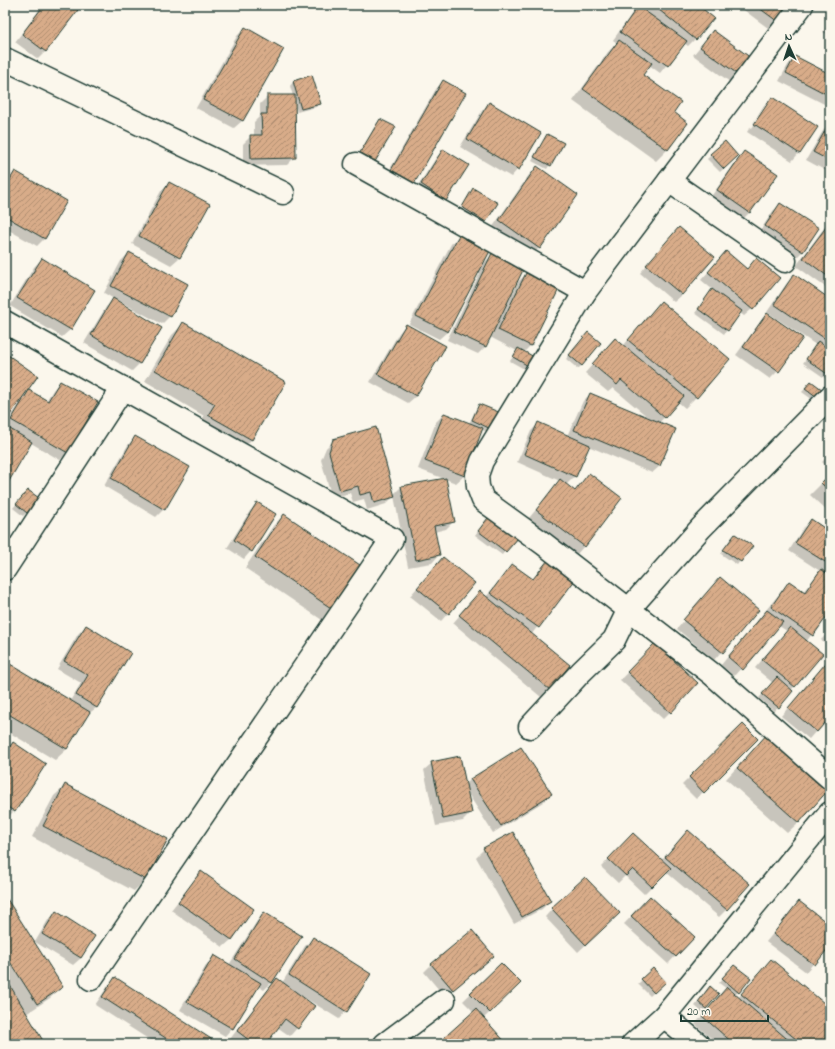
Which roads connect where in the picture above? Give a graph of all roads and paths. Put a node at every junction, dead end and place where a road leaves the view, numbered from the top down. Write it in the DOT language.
graph roads {
  1 [pos="802,5"];
  2 [pos="5,59"];
  3 [pos="356,164"];
  4 [pos="669,181"];
  5 [pos="283,193"];
  6 [pos="786,261"];
  7 [pos="585,292"];
  8 [pos="5,322"];
  9 [pos="123,388"];
  10 [pos="830,397"];
  11 [pos="5,569"];
  12 [pos="630,609"];
  13 [pos="530,727"];
  14 [pos="830,778"];
  15 [pos="830,813"];
  16 [pos="91,979"];
  17 [pos="444,1000"];
  18 [pos="664,1016"];
  19 [pos="385,1044"];
  20 [pos="633,1044"];
  21 [pos="698,1044"];
  1 -- 4 [label="street"];
  2 -- 5 [label="street"];
  3 -- 7 [label="street"];
  4 -- 6 [label="street"];
  4 -- 7 [label="street"];
  7 -- 12 [label="street"];
  8 -- 9 [label="street"];
  9 -- 11 [label="street"];
  9 -- 16 [label="street"];
  10 -- 12 [label="street"];
  12 -- 13 [label="street"];
  12 -- 14 [label="street"];
  15 -- 18 [label="street"];
  17 -- 19 [label="street"];
  18 -- 20 [label="street"];
  18 -- 21 [label="street"];
}
